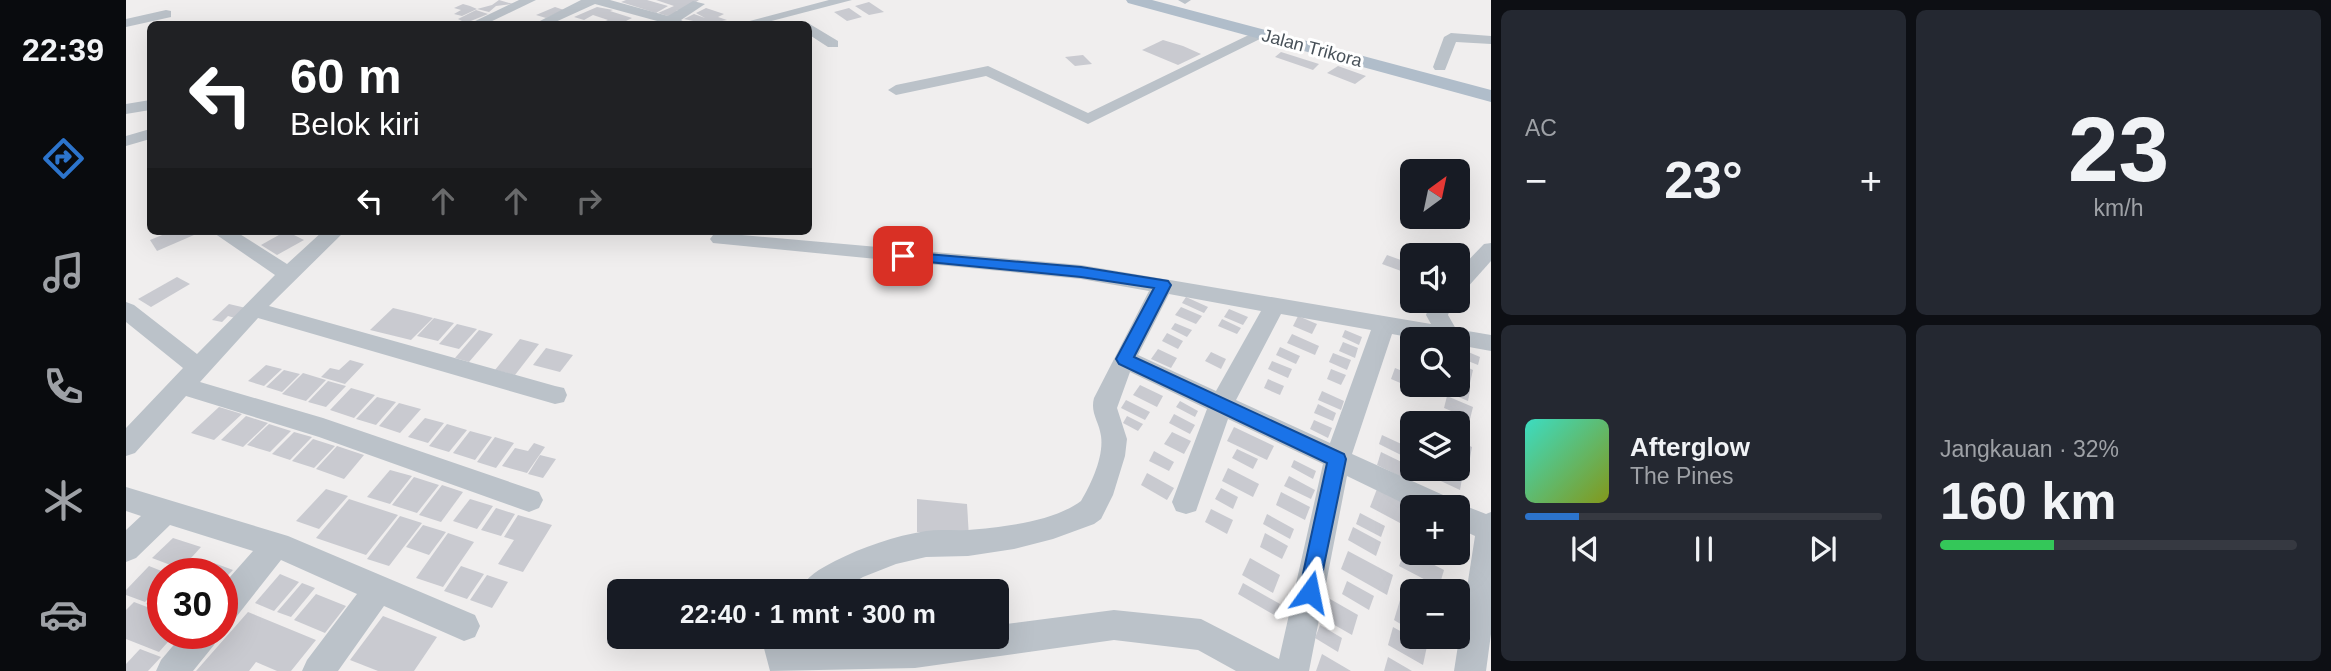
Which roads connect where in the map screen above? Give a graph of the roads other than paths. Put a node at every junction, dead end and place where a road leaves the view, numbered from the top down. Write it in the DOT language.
graph roads {
  1 [pos="530,0"];
  2 [pos="594,0"];
  3 [pos="846,0"];
  4 [pos="1133,0"];
  5 [pos="1184,0"];
  6 [pos="698,4"];
  7 [pos="166,13"];
  8 [pos="789,14"];
  9 [pos="559,16"];
  10 [pos="483,21"];
  11 [pos="548,21"];
  12 [pos="575,21"];
  13 [pos="668,21"];
  14 [pos="677,21"];
  15 [pos="758,21"];
  16 [pos="800,21"];
  17 [pos="126,23"];
  18 [pos="812,29"];
  19 [pos="1261,33"];
  20 [pos="1491,40"];
  21 [pos="833,44"];
  22 [pos="1440,67"];
  23 [pos="1489,87"];
  24 [pos="896,90"];
  25 [pos="147,106"];
  26 [pos="126,109"];
  27 [pos="147,135"];
  28 [pos="126,141"];
  29 [pos="227,235"];
  30 [pos="331,235"];
  31 [pos="720,239"];
  32 [pos="1491,248"];
  33 [pos="1470,271"];
  34 [pos="290,273"];
  35 [pos="1163,285"];
  36 [pos="1276,304"];
  37 [pos="253,309"];
  38 [pos="126,310"];
  39 [pos="1385,323"];
  40 [pos="1406,327"];
  41 [pos="1470,339"];
  42 [pos="1491,343"];
  43 [pos="1124,359"];
  44 [pos="191,377"];
  45 [pos="555,395"];
  46 [pos="1221,405"];
  47 [pos="126,445"];
  48 [pos="1337,459"];
  49 [pos="1415,495"];
  50 [pos="126,499"];
  51 [pos="529,500"];
  52 [pos="1186,502"];
  53 [pos="163,513"];
  54 [pos="1470,519"];
  55 [pos="1491,528"];
  56 [pos="276,545"];
  57 [pos="126,549"];
  58 [pos="827,579"];
  59 [pos="377,590"];
  60 [pos="238,591"];
  61 [pos="464,626"];
  62 [pos="1009,639"];
  63 [pos="190,649"];
  64 [pos="780,649"];
  65 [pos="937,649"];
  66 [pos="172,671"];
  67 [pos="318,671"];
  68 [pos="1269,671"];
  69 [pos="1293,671"];
  70 [pos="1470,671"];
  1 -- 10 [label="street"];
  2 -- 9 [label="street"];
  2 -- 13 [label="street"];
  3 -- 8 [label="street"];
  4 -- 19 [label="main road, Jalan Trikora"];
  5 -- 22 [label="main road, Jalan Trikora"];
  6 -- 14 [label="street"];
  7 -- 17 [label="street"];
  8 -- 15 [label="street"];
  8 -- 16 [label="street"];
  9 -- 11 [label="street"];
  9 -- 12 [label="street"];
  18 -- 21 [label="street"];
  19 -- 23 [label="main road, Jalan Trikora"];
  19 -- 24 [label="street"];
  20 -- 22 [label="street"];
  22 -- 23 [label="main road, Jalan Trikora"];
  25 -- 26 [label="street"];
  27 -- 28 [label="street"];
  29 -- 34 [label="street"];
  30 -- 34 [label="street"];
  31 -- 35 [label="street"];
  32 -- 33 [label="street"];
  34 -- 37 [label="street"];
  35 -- 36 [label="street"];
  35 -- 43 [label="street"];
  36 -- 39 [label="street"];
  36 -- 46 [label="street"];
  37 -- 44 [label="street"];
  37 -- 45 [label="street"];
  38 -- 44 [label="street"];
  39 -- 40 [label="street"];
  39 -- 48 [label="street"];
  41 -- 42 [label="street"];
  43 -- 46 [label="street"];
  43 -- 58 [label="street"];
  44 -- 47 [label="street"];
  44 -- 51 [label="street"];
  46 -- 48 [label="street"];
  46 -- 52 [label="street"];
  48 -- 49 [label="street"];
  48 -- 69 [label="street"];
  50 -- 53 [label="street"];
  53 -- 56 [label="street"];
  53 -- 57 [label="street"];
  54 -- 55 [label="street"];
  55 -- 70 [label="street"];
  56 -- 59 [label="street"];
  56 -- 60 [label="street"];
  59 -- 61 [label="street"];
  59 -- 67 [label="street"];
  62 -- 68 [label="street"];
  63 -- 66 [label="street"];
  64 -- 65 [label="street"];
}
